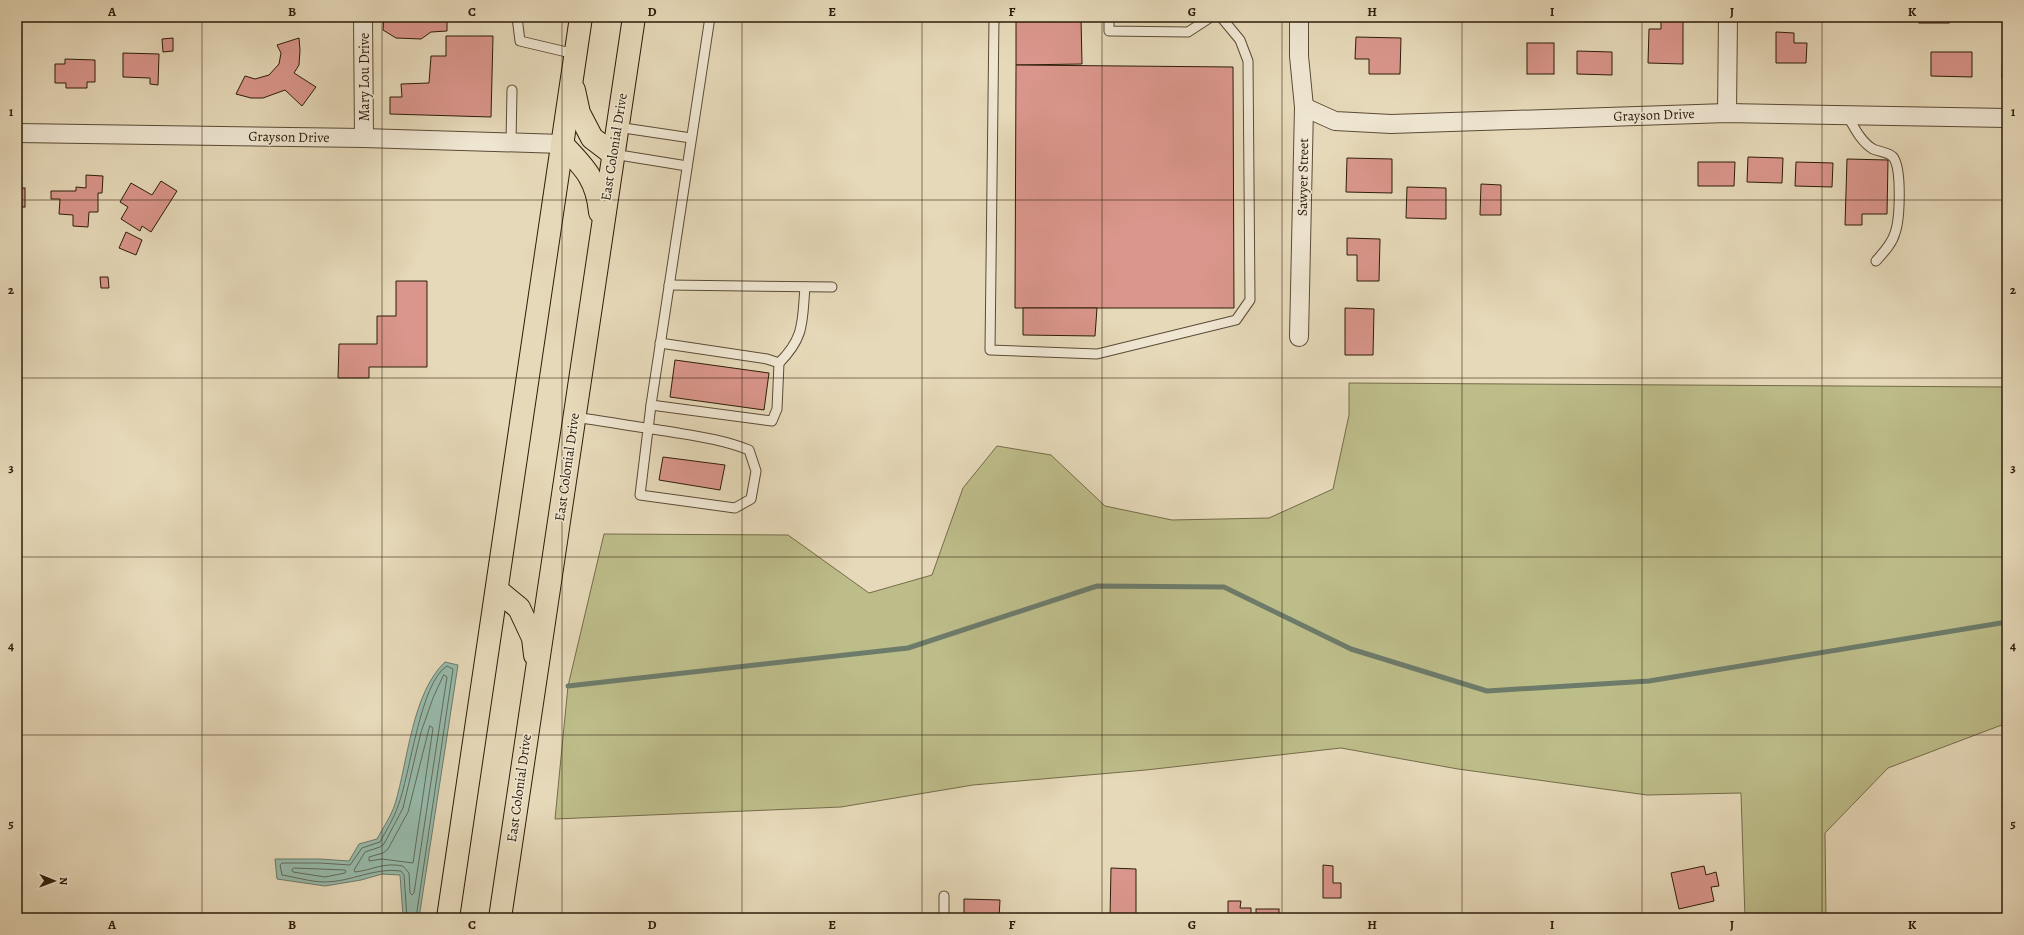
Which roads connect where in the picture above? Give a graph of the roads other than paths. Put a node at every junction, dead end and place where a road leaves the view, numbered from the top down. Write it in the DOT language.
graph roads {
  1 [pos="364,17"];
  2 [pos="517,17"];
  3 [pos="581,17"];
  4 [pos="634,17"];
  5 [pos="710,17"];
  6 [pos="994,17"];
  7 [pos="1109,17"];
  8 [pos="1211,17"];
  9 [pos="1221,17"];
  10 [pos="1299,17"];
  11 [pos="1728,17"];
  12 [pos="575,54"];
  13 [pos="572,79"];
  14 [pos="512,90"];
  15 [pos="1304,107"];
  16 [pos="1727,113"];
  17 [pos="1847,115"];
  18 [pos="2007,118"];
  19 [pos="617,127"];
  20 [pos="17,133"];
  21 [pos="364,138"];
  22 [pos="691,138"];
  23 [pos="511,142"];
  24 [pos="562,144"];
  25 [pos="613,154"];
  26 [pos="687,166"];
  27 [pos="602,229"];
  28 [pos="1876,261"];
  29 [pos="669,285"];
  30 [pos="805,287"];
  31 [pos="832,287"];
  32 [pos="1299,337"];
  33 [pos="660,343"];
  34 [pos="779,363"];
  35 [pos="651,405"];
  36 [pos="574,417"];
  37 [pos="648,428"];
  38 [pos="496,590"];
  39 [pos="536,672"];
  40 [pos="944,896"];
  41 [pos="448,918"];
  42 [pos="500,918"];
  43 [pos="944,918"];
  1 -- 21 [label="street, Mary Lou Drive"];
  2 -- 12 [label="lane"];
  3 -- 12 [label="highway"];
  4 -- 19 [label="highway, East Colonial Drive"];
  5 -- 22 [label="lane"];
  6 -- 9 [label="lane"];
  7 -- 8 [label="lane"];
  10 -- 15 [label="street, Sawyer Street"];
  11 -- 16 [label="street"];
  12 -- 13 [label="highway"];
  13 -- 24 [label="highway"];
  13 -- 25 [label="highway"];
  14 -- 23 [label="lane"];
  15 -- 16 [label="street, Grayson Drive"];
  15 -- 32 [label="street, Sawyer Street"];
  16 -- 17 [label="street, Grayson Drive"];
  17 -- 18 [label="street, Grayson Drive"];
  17 -- 28 [label="lane"];
  19 -- 22 [label="lane"];
  19 -- 25 [label="highway, East Colonial Drive"];
  20 -- 21 [label="street, Grayson Drive"];
  21 -- 23 [label="street, Grayson Drive"];
  22 -- 26 [label="lane"];
  23 -- 24 [label="street, Grayson Drive"];
  24 -- 27 [label="highway"];
  24 -- 38 [label="highway"];
  25 -- 26 [label="lane"];
  25 -- 27 [label="highway, East Colonial Drive"];
  26 -- 29 [label="lane"];
  27 -- 36 [label="highway, East Colonial Drive"];
  29 -- 30 [label="lane"];
  29 -- 33 [label="lane"];
  30 -- 31 [label="lane"];
  30 -- 34 [label="lane"];
  33 -- 34 [label="lane"];
  33 -- 35 [label="lane"];
  34 -- 35 [label="lane"];
  35 -- 37 [label="lane"];
  36 -- 37 [label="lane"];
  36 -- 39 [label="highway, East Colonial Drive"];
  37 -- 37 [label="lane"];
  38 -- 39 [label="highway"];
  38 -- 41 [label="highway"];
  39 -- 42 [label="highway, East Colonial Drive"];
  40 -- 43 [label="lane"];
}
